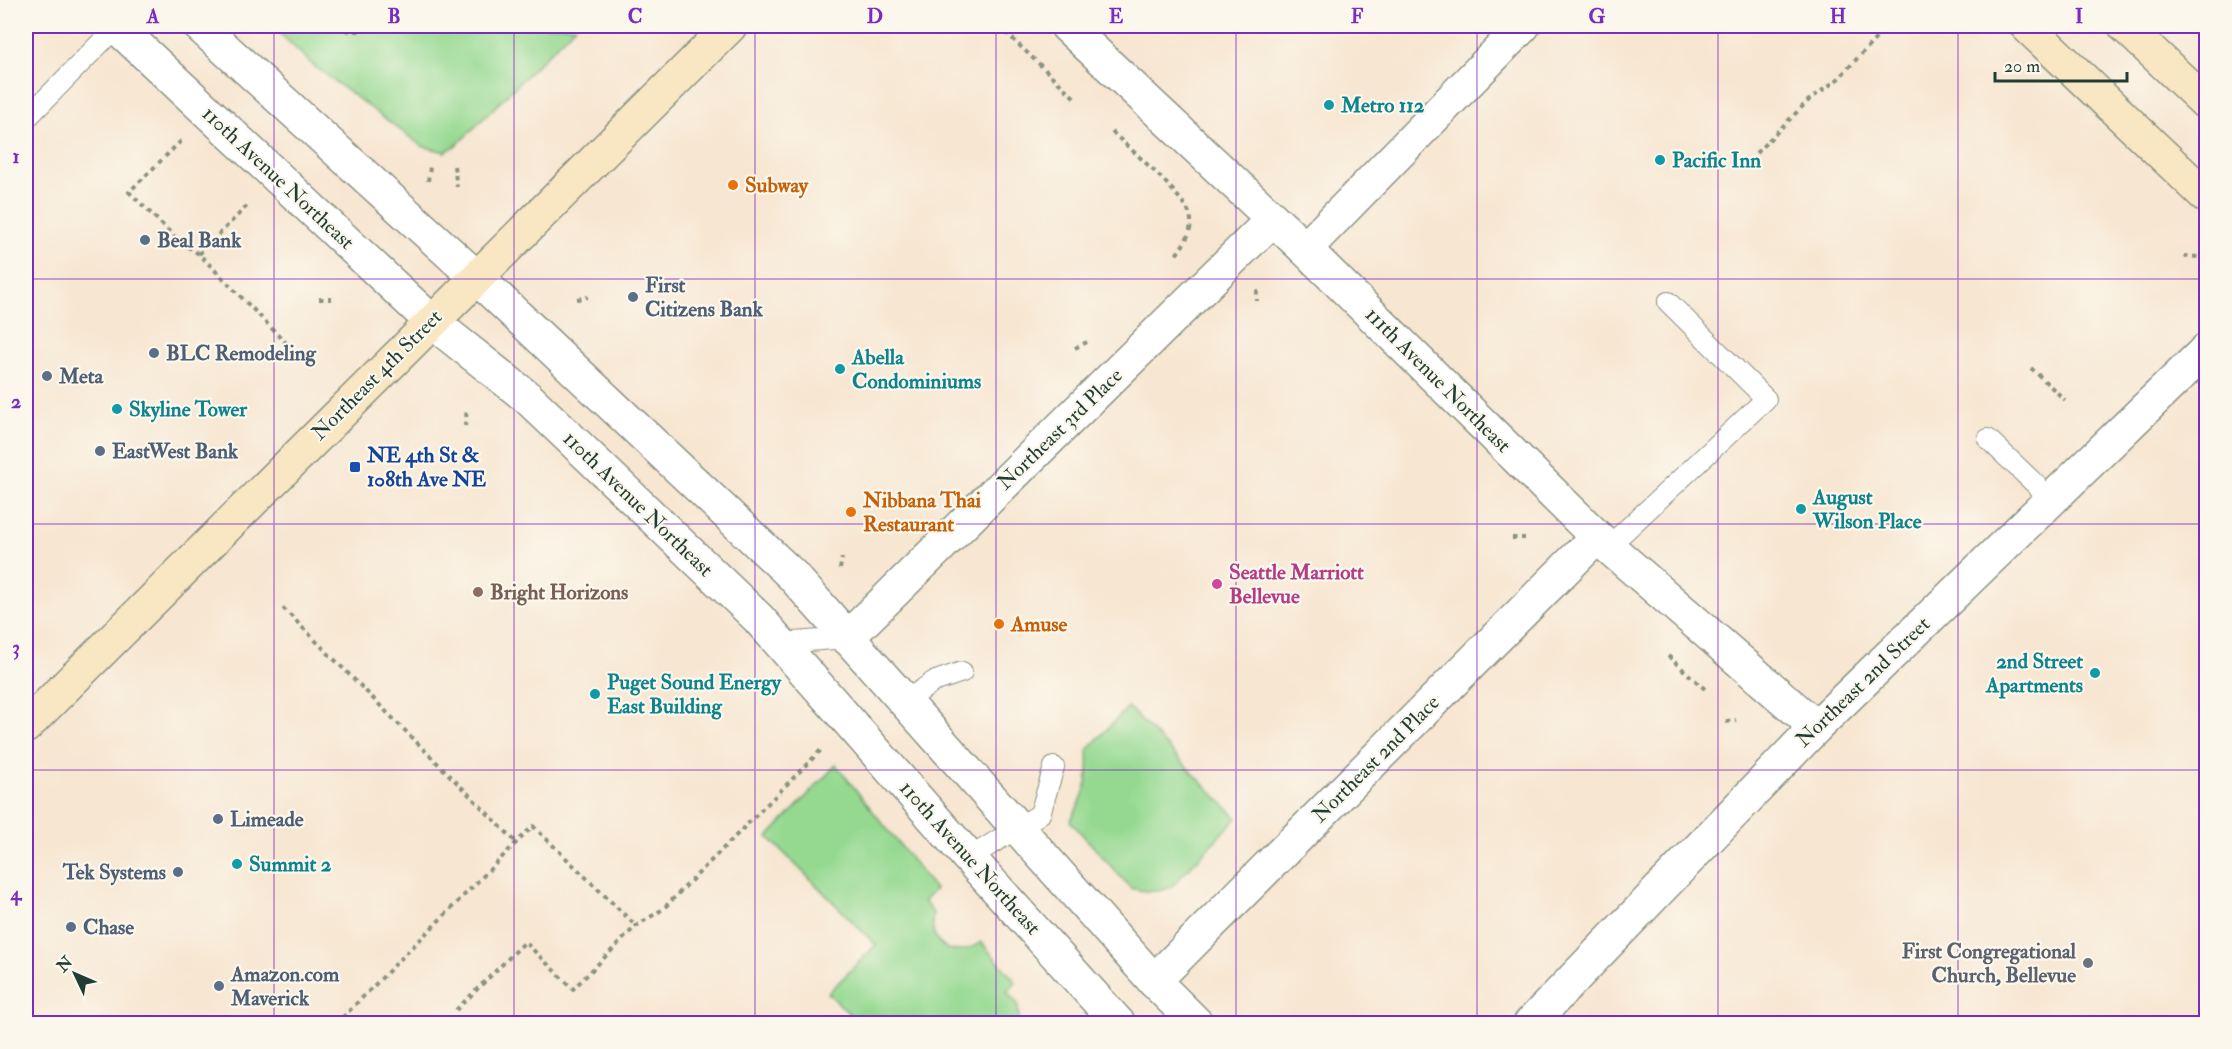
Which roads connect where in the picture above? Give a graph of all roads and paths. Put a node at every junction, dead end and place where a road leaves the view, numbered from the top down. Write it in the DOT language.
graph roads {
  1 [pos="116,26"];
  2 [pos="200,26"];
  3 [pos="281,26"];
  4 [pos="337,26"];
  5 [pos="358,26"];
  6 [pos="730,26"];
  7 [pos="999,26"];
  8 [pos="1067,26"];
  9 [pos="1524,26"];
  10 [pos="1883,26"];
  11 [pos="2027,26"];
  12 [pos="2124,26"];
  13 [pos="274,27"];
  14 [pos="1077,99"];
  15 [pos="2206,103"];
  16 [pos="26,119"];
  17 [pos="1112,132"];
  18 [pos="181,141"];
  19 [pos="1756,153"];
  20 [pos="454,166"];
  21 [pos="457,187"];
  22 [pos="2206,196"];
  23 [pos="249,204"];
  24 [pos="1273,219"];
  25 [pos="1197,226"];
  26 [pos="1305,249"];
  27 [pos="199,254"];
  28 [pos="2184,256"];
  29 [pos="2199,256"];
  30 [pos="476,277"];
  31 [pos="588,297"];
  32 [pos="319,299"];
  33 [pos="331,299"];
  34 [pos="577,299"];
  35 [pos="1668,302"];
  36 [pos="431,321"];
  37 [pos="289,346"];
  38 [pos="2206,350"];
  39 [pos="2031,368"];
  40 [pos="2065,400"];
  41 [pos="466,409"];
  42 [pos="465,426"];
  43 [pos="1988,439"];
  44 [pos="2052,500"];
  45 [pos="1512,538"];
  46 [pos="1526,538"];
  47 [pos="1603,541"];
  48 [pos="842,558"];
  49 [pos="840,570"];
  50 [pos="283,608"];
  51 [pos="847,638"];
  52 [pos="781,643"];
  53 [pos="962,672"];
  54 [pos="905,702"];
  55 [pos="1736,720"];
  56 [pos="1726,722"];
  57 [pos="26,726"];
  58 [pos="1816,727"];
  59 [pos="811,760"];
  60 [pos="1054,767"];
  61 [pos="1017,828"];
  62 [pos="517,843"];
  63 [pos="969,858"];
  64 [pos="636,926"];
  65 [pos="1154,981"];
  66 [pos="456,1010"];
  67 [pos="336,1023"];
  68 [pos="1116,1023"];
  69 [pos="1197,1023"];
  70 [pos="1530,1023"];
  1 -- 16 [label="lane"];
  1 -- 36 [label="street, 110th Avenue Northeast"];
  2 -- 30 [label="street"];
  3 -- 13 [label="path"];
  4 -- 5 [label="path"];
  6 -- 30 [label="main road, Northeast 4th Street"];
  7 -- 14 [label="path"];
  8 -- 24 [label="street, 111th Avenue Northeast"];
  9 -- 26 [label="street"];
  10 -- 19 [label="path"];
  11 -- 22 [label="main road"];
  12 -- 15 [label="main road"];
  17 -- 25 [label="path"];
  18 -- 27 [label="path"];
  20 -- 21 [label="path"];
  23 -- 27 [label="path"];
  24 -- 26 [label="street, 111th Avenue Northeast"];
  24 -- 51 [label="street, Northeast 3rd Place"];
  26 -- 47 [label="street, 111th Avenue Northeast"];
  27 -- 37 [label="path"];
  28 -- 29 [label="path"];
  30 -- 36 [label="main road, Northeast 4th Street"];
  30 -- 51 [label="street"];
  31 -- 34 [label="path"];
  32 -- 33 [label="path"];
  35 -- 47 [label="lane"];
  36 -- 52 [label="street, 110th Avenue Northeast"];
  36 -- 57 [label="main road, Northeast 4th Street"];
  38 -- 44 [label="street, Northeast 2nd Street"];
  39 -- 40 [label="path"];
  41 -- 42 [label="path"];
  43 -- 44 [label="lane"];
  44 -- 58 [label="street, Northeast 2nd Street"];
  45 -- 46 [label="path"];
  47 -- 58 [label="street, 111th Avenue Northeast"];
  47 -- 65 [label="street, Northeast 2nd Place"];
  48 -- 49 [label="path"];
  50 -- 62 [label="path"];
  51 -- 52 [label="lane"];
  51 -- 54 [label="street"];
  52 -- 63 [label="street, 110th Avenue Northeast"];
  53 -- 54 [label="lane"];
  54 -- 61 [label="street"];
  55 -- 56 [label="path"];
  58 -- 70 [label="street, Northeast 2nd Street"];
  59 -- 64 [label="path"];
  60 -- 61 [label="lane"];
  61 -- 63 [label="lane"];
  61 -- 65 [label="street"];
  62 -- 64 [label="path"];
  62 -- 67 [label="path"];
  63 -- 68 [label="street, 110th Avenue Northeast"];
  64 -- 66 [label="path"];
  65 -- 69 [label="street"];
}
